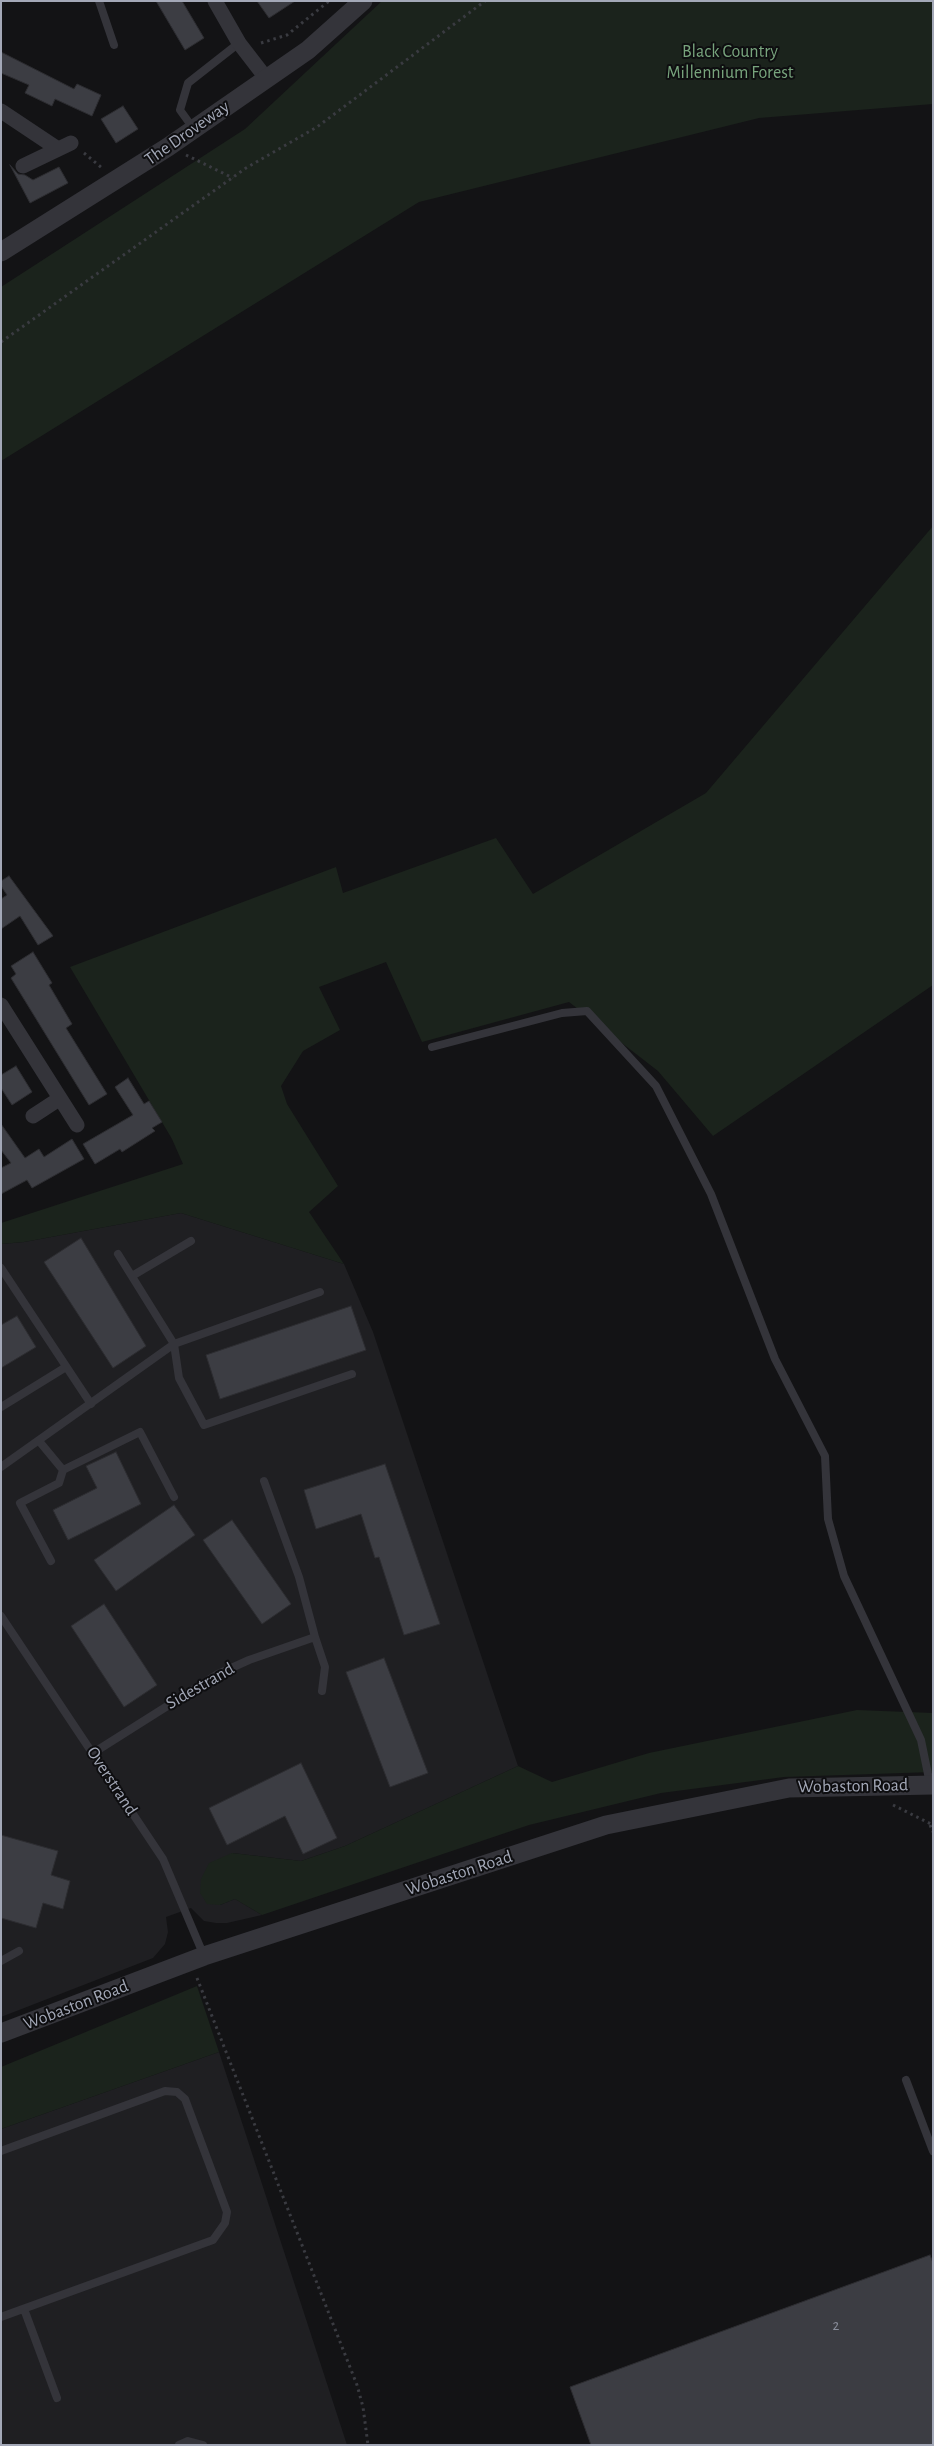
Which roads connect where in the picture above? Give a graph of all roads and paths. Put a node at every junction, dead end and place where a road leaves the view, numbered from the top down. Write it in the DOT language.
graph roads {
  1 [pos="99,1"];
  2 [pos="214,1"];
  3 [pos="329,1"];
  4 [pos="364,1"];
  5 [pos="484,1"];
  6 [pos="114,45"];
  7 [pos="242,46"];
  8 [pos="266,78"];
  9 [pos="1,111"];
  10 [pos="194,130"];
  11 [pos="64,146"];
  12 [pos="168,147"];
  13 [pos="23,166"];
  14 [pos="233,178"];
  15 [pos="115,181"];
  16 [pos="1,252"];
  17 [pos="1,342"];
  18 [pos="1,1005"];
  19 [pos="432,1047"];
  20 [pos="59,1099"];
  21 [pos="34,1116"];
  22 [pos="76,1125"];
  23 [pos="191,1241"];
  24 [pos="118,1254"];
  25 [pos="1,1268"];
  26 [pos="132,1276"];
  27 [pos="320,1292"];
  28 [pos="174,1344"];
  29 [pos="66,1367"];
  30 [pos="352,1374"];
  31 [pos="90,1404"];
  32 [pos="1,1407"];
  33 [pos="39,1441"];
  34 [pos="1,1467"];
  35 [pos="63,1470"];
  36 [pos="264,1481"];
  37 [pos="174,1497"];
  38 [pos="51,1561"];
  39 [pos="1,1616"];
  40 [pos="314,1637"];
  41 [pos="322,1691"];
  42 [pos="93,1752"];
  43 [pos="932,1788"];
  44 [pos="883,1804"];
  45 [pos="932,1825"];
  46 [pos="933,1832"];
  47 [pos="19,1951"];
  48 [pos="204,1956"];
  49 [pos="1,1961"];
  50 [pos="196,1975"];
  51 [pos="1,2034"];
  52 [pos="906,2080"];
  53 [pos="1,2150"];
  54 [pos="933,2151"];
  55 [pos="24,2309"];
  56 [pos="1,2317"];
  57 [pos="57,2398"];
  58 [pos="179,2445"];
  59 [pos="203,2445"];
  60 [pos="368,2445"];
  1 -- 6 [label="lane"];
  2 -- 7 [label="street"];
  3 -- 7 [label="path"];
  4 -- 8 [label="street, The Droveway"];
  5 -- 14 [label="path"];
  7 -- 8 [label="street"];
  7 -- 10 [label="lane"];
  8 -- 10 [label="street, The Droveway"];
  9 -- 11 [label="street"];
  10 -- 12 [label="street, The Droveway"];
  11 -- 13 [label="street"];
  11 -- 15 [label="path"];
  12 -- 14 [label="path"];
  12 -- 15 [label="street, The Droveway"];
  14 -- 17 [label="path"];
  15 -- 16 [label="street, The Droveway"];
  18 -- 20 [label="street"];
  19 -- 43 [label="lane"];
  20 -- 21 [label="street"];
  20 -- 22 [label="street"];
  23 -- 26 [label="lane"];
  24 -- 26 [label="lane"];
  25 -- 29 [label="lane"];
  26 -- 28 [label="lane"];
  27 -- 28 [label="lane"];
  28 -- 30 [label="lane"];
  28 -- 31 [label="lane"];
  29 -- 31 [label="lane"];
  29 -- 32 [label="lane"];
  31 -- 33 [label="lane"];
  33 -- 34 [label="lane"];
  33 -- 35 [label="lane"];
  35 -- 37 [label="lane"];
  35 -- 38 [label="lane"];
  36 -- 40 [label="lane"];
  39 -- 42 [label="lane, Overstrand"];
  40 -- 41 [label="lane"];
  40 -- 42 [label="lane, Sidestrand"];
  42 -- 48 [label="lane, Overstrand"];
  43 -- 48 [label="street, Wobaston Road"];
  44 -- 45 [label="path"];
  45 -- 46 [label="path"];
  47 -- 49 [label="lane"];
  48 -- 51 [label="street, Wobaston Road"];
  50 -- 60 [label="path"];
  52 -- 54 [label="lane"];
  53 -- 55 [label="lane"];
  55 -- 56 [label="lane"];
  55 -- 57 [label="lane"];
  58 -- 59 [label="lane"];
}
